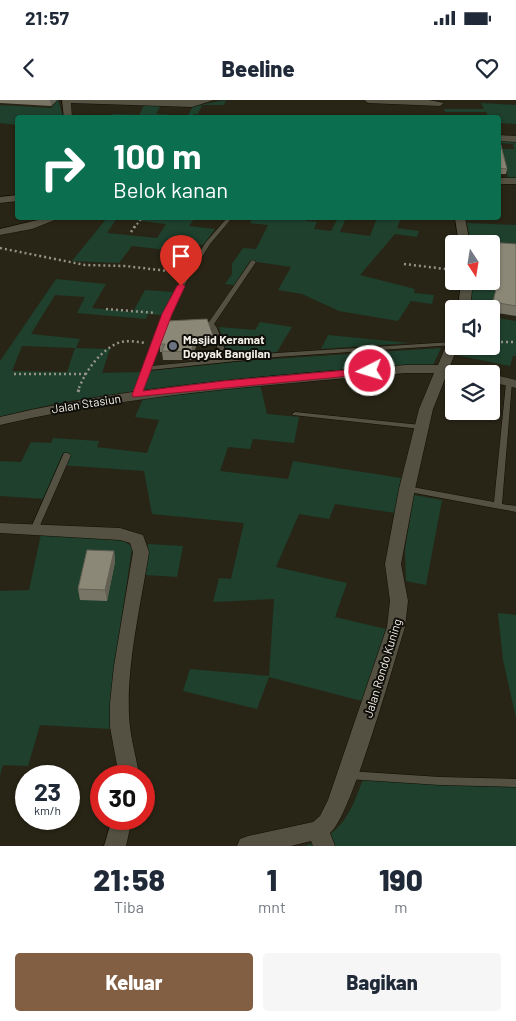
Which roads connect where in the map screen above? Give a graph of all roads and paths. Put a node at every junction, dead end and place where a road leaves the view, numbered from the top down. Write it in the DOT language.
graph roads {
  1 [pos="66,100"];
  2 [pos="210,100"];
  3 [pos="368,100"];
  4 [pos="440,104"];
  5 [pos="68,115"];
  6 [pos="501,138"];
  7 [pos="516,139"];
  8 [pos="501,180"];
  9 [pos="516,181"];
  10 [pos="15,198"];
  11 [pos="0,200"];
  12 [pos="49,220"];
  13 [pos="140,220"];
  14 [pos="227,220"];
  15 [pos="460,220"];
  16 [pos="0,232"];
  17 [pos="131,232"];
  18 [pos="463,235"];
  19 [pos="0,248"];
  20 [pos="253,262"];
  21 [pos="404,264"];
  22 [pos="445,269"];
  23 [pos="188,274"];
  24 [pos="106,309"];
  25 [pos="167,314"];
  26 [pos="164,321"];
  27 [pos="174,322"];
  28 [pos="193,323"];
  29 [pos="210,324"];
  30 [pos="500,342"];
  31 [pos="516,342"];
  32 [pos="155,344"];
  33 [pos="445,344"];
  34 [pos="448,355"];
  35 [pos="225,360"];
  36 [pos="147,368"];
  37 [pos="442,369"];
  38 [pos="445,369"];
  39 [pos="14,374"];
  40 [pos="86,374"];
  41 [pos="512,384"];
  42 [pos="137,395"];
  43 [pos="75,404"];
  44 [pos="295,414"];
  45 [pos="0,420"];
  46 [pos="422,427"];
  47 [pos="66,455"];
  48 [pos="407,490"];
  49 [pos="498,505"];
  50 [pos="516,508"];
  51 [pos="0,528"];
  52 [pos="34,530"];
  53 [pos="127,765"];
  54 [pos="348,774"];
  55 [pos="516,783"];
  56 [pos="119,830"];
  57 [pos="321,838"];
  58 [pos="115,846"];
  59 [pos="248,846"];
  1 -- 2 [label="street"];
  1 -- 5 [label="street"];
  3 -- 4 [label="street"];
  6 -- 7 [label="street"];
  8 -- 9 [label="street"];
  10 -- 11 [label="street"];
  12 -- 16 [label="street"];
  13 -- 17 [label="path"];
  14 -- 23 [label="lane"];
  15 -- 18 [label="street"];
  19 -- 23 [label="path"];
  20 -- 29 [label="lane"];
  21 -- 22 [label="path"];
  23 -- 25 [label="lane"];
  24 -- 25 [label="path"];
  25 -- 26 [label="lane"];
  26 -- 27 [label="lane"];
  26 -- 32 [label="lane"];
  28 -- 29 [label="lane"];
  29 -- 35 [label="lane"];
  30 -- 31 [label="path"];
  32 -- 36 [label="lane"];
  32 -- 40 [label="path"];
  33 -- 35 [label="lane"];
  34 -- 37 [label="street, Jalan Rondo Kuning"];
  35 -- 36 [label="lane"];
  36 -- 42 [label="lane"];
  37 -- 38 [label="street, Jalan Stasiun"];
  37 -- 42 [label="street, Jalan Stasiun"];
  37 -- 46 [label="street, Jalan Rondo Kuning"];
  39 -- 40 [label="path"];
  40 -- 43 [label="path"];
  41 -- 49 [label="lane"];
  42 -- 43 [label="street, Jalan Stasiun"];
  43 -- 45 [label="street, Jalan Stasiun"];
  44 -- 46 [label="lane"];
  46 -- 48 [label="street, Jalan Rondo Kuning"];
  47 -- 52 [label="lane"];
  48 -- 49 [label="lane"];
  48 -- 54 [label="street, Jalan Rondo Kuning"];
  49 -- 50 [label="lane"];
  51 -- 52 [label="street"];
  52 -- 53 [label="street"];
  54 -- 55 [label="lane"];
  54 -- 57 [label="street, Jalan Rondo Kuning"];
  56 -- 58 [label="street"];
  57 -- 59 [label="street, Jalan Rondo Kuning"];
}
